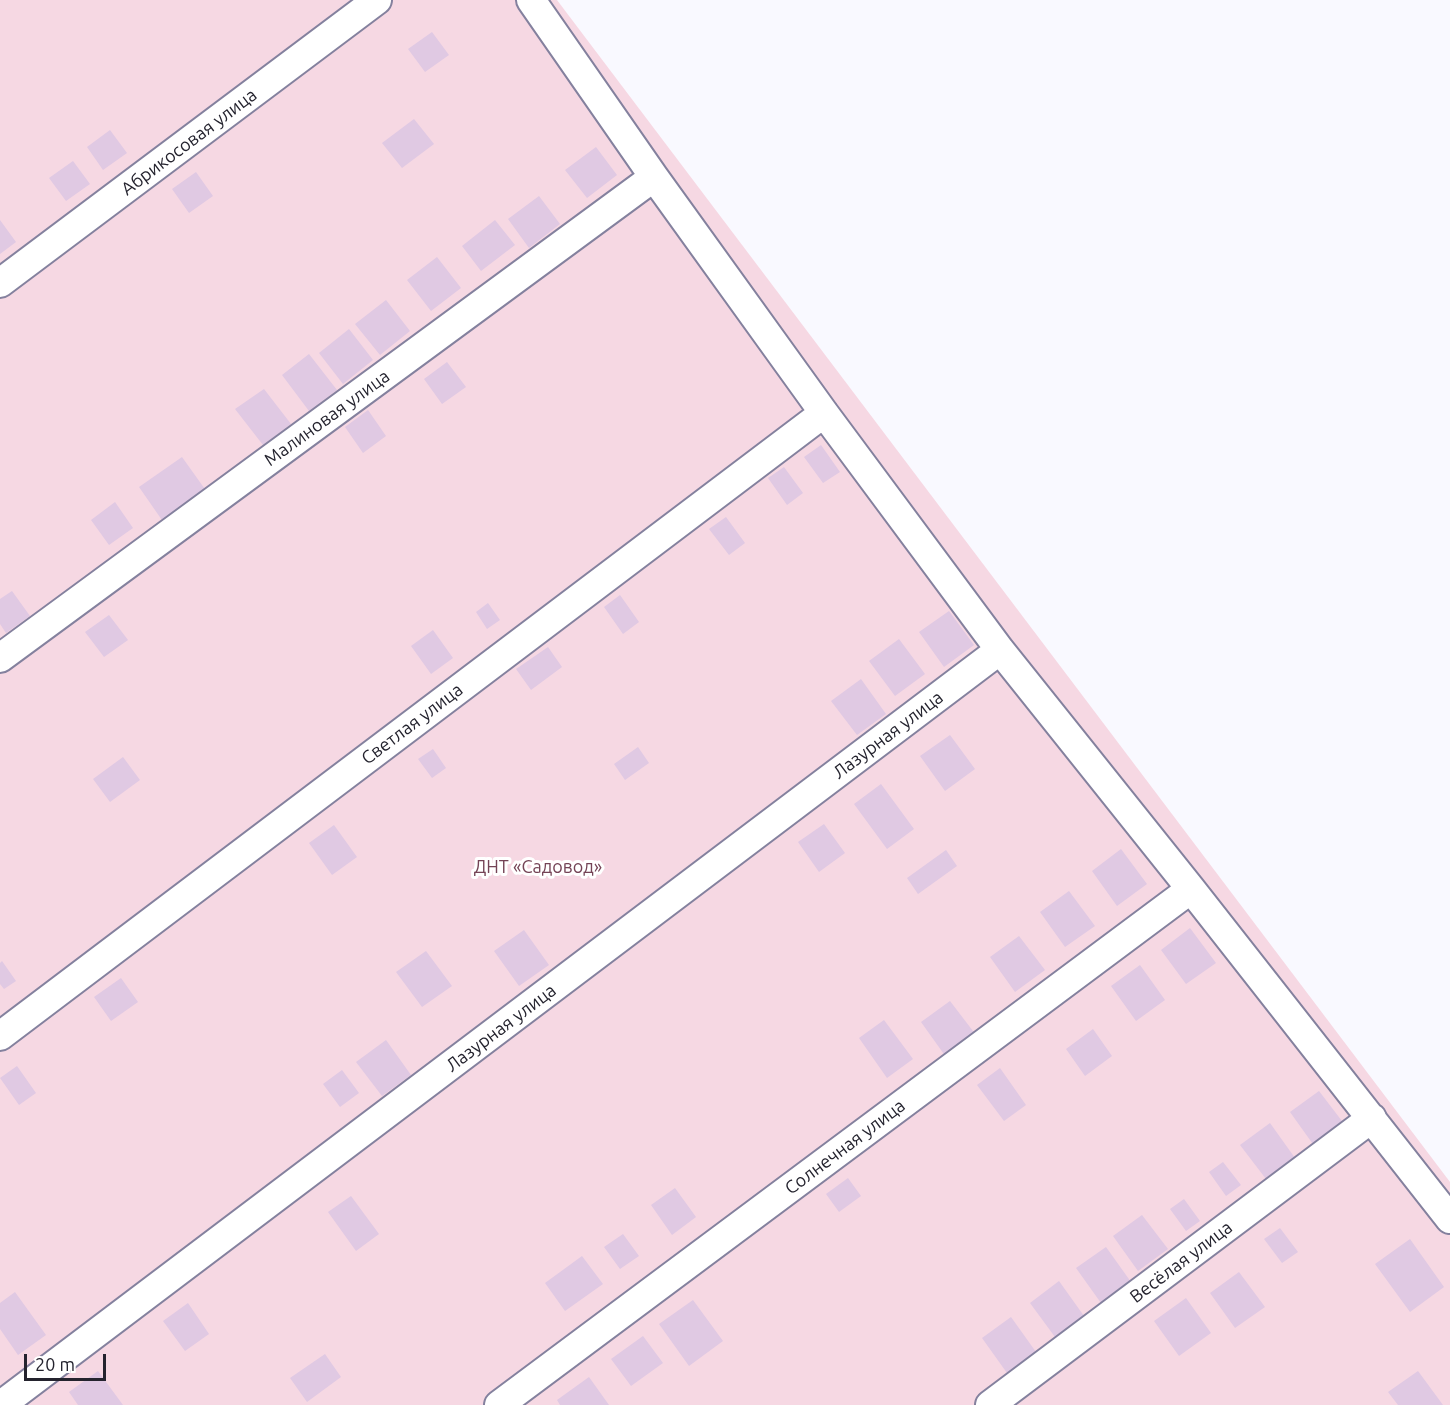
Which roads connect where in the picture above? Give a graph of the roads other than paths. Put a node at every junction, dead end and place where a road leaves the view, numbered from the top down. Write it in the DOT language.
graph roads {
  1 [pos="377,0"];
  2 [pos="531,0"];
  3 [pos="654,177"];
  4 [pos="0,283"];
  5 [pos="824,413"];
  6 [pos="1000,650"];
  7 [pos="0,658"];
  8 [pos="1191,889"];
  9 [pos="0,1036"];
  10 [pos="1372,1118"];
  11 [pos="1450,1219"];
  12 [pos="1,1405"];
  13 [pos="499,1405"];
  14 [pos="990,1405"];
  1 -- 4 [label="street, Абрикосовая улица"];
  2 -- 3 [label="street"];
  3 -- 5 [label="street"];
  3 -- 7 [label="street, Малиновая улица"];
  5 -- 6 [label="street"];
  5 -- 9 [label="street, Светлая улица"];
  6 -- 8 [label="street"];
  6 -- 12 [label="street, Лазурная улица"];
  8 -- 10 [label="street"];
  8 -- 13 [label="street, Солнечная улица"];
  10 -- 11 [label="street"];
  10 -- 14 [label="street, Весёлая улица"];
}
